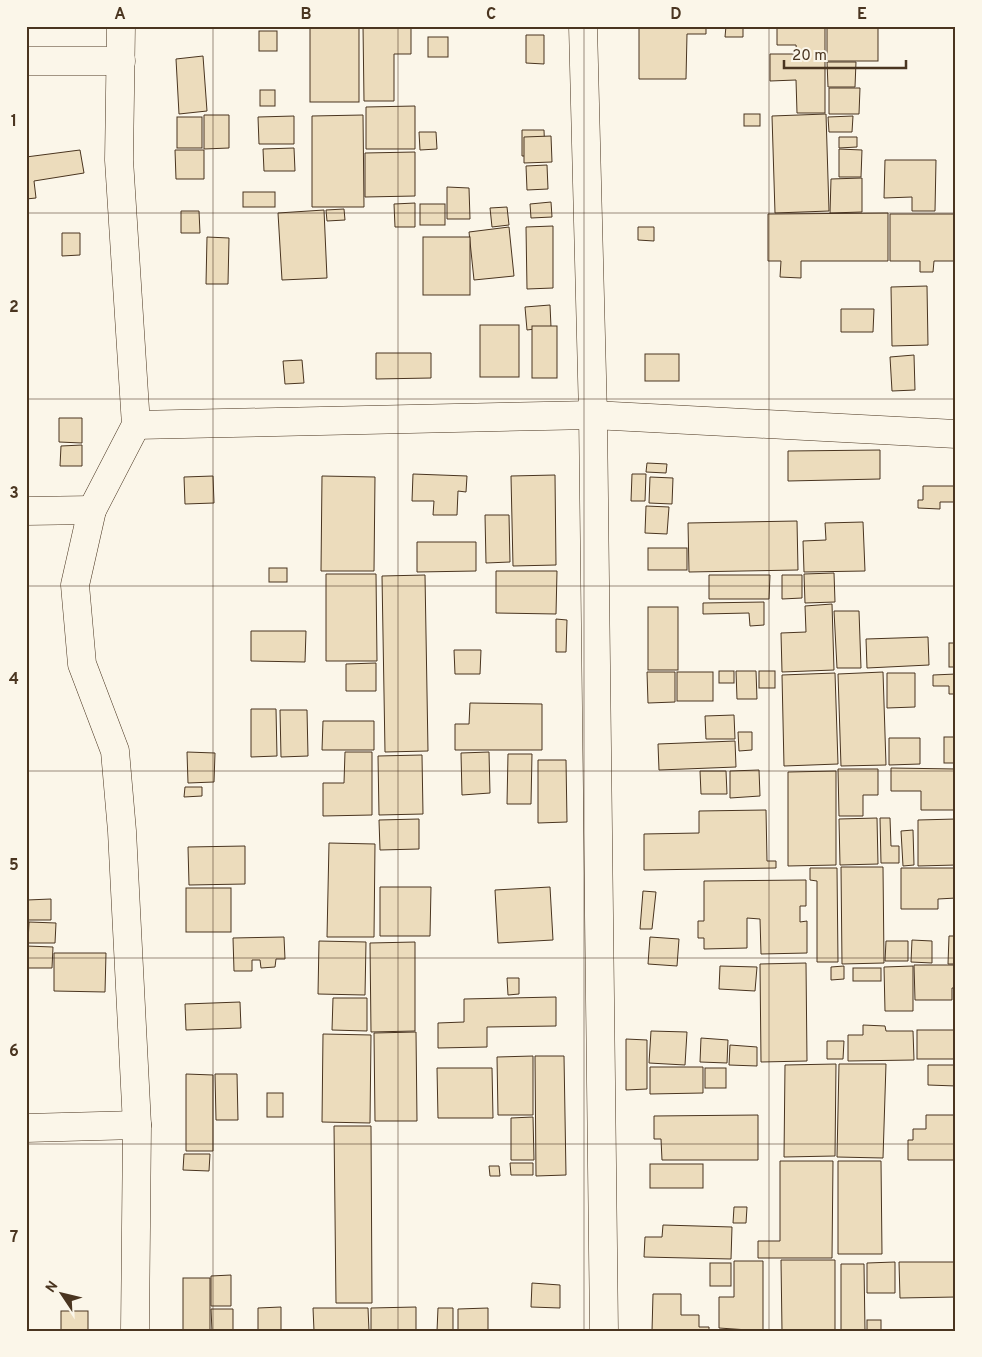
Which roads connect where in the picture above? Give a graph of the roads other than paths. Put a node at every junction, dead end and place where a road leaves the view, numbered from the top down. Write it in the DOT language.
graph roads {
  1 [pos="122,26"];
  2 [pos="583,26"];
  3 [pos="26,61"];
  4 [pos="121,62"];
  5 [pos="593,415"];
  6 [pos="136,425"];
  7 [pos="956,434"];
  8 [pos="92,510"];
  9 [pos="26,511"];
  10 [pos="137,1125"];
  11 [pos="26,1128"];
  12 [pos="135,1331"];
  13 [pos="604,1331"];
  1 -- 4 [label="street"];
  2 -- 5 [label="street"];
  3 -- 4 [label="street"];
  4 -- 6 [label="street"];
  5 -- 6 [label="street"];
  5 -- 7 [label="street"];
  5 -- 13 [label="street"];
  6 -- 8 [label="street"];
  8 -- 9 [label="street"];
  8 -- 10 [label="street"];
  10 -- 11 [label="street"];
  10 -- 12 [label="street"];
}
